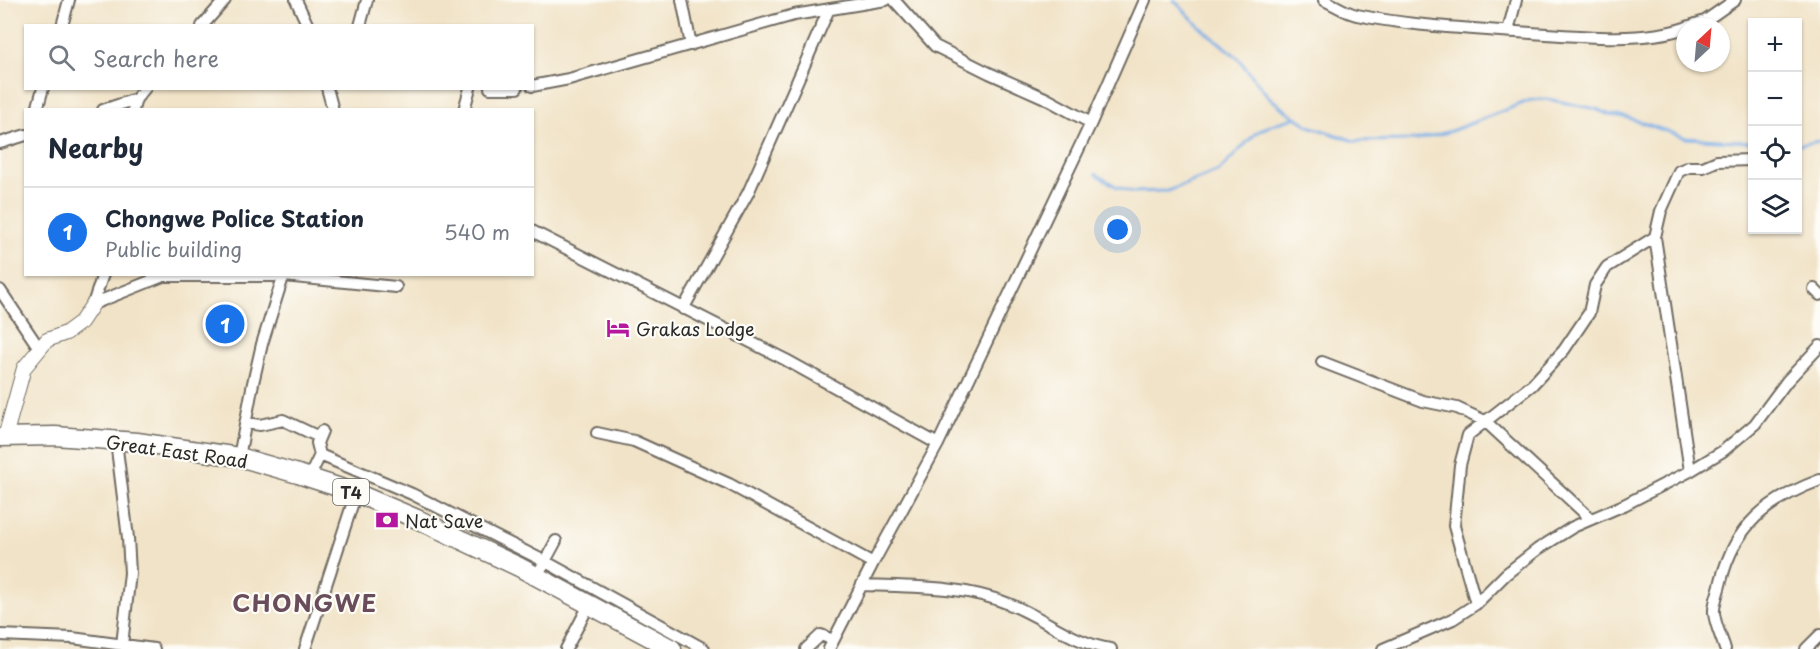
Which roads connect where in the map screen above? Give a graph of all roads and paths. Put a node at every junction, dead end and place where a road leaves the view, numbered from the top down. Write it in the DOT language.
graph roads {
  1 [pos="69,0"];
  2 [pos="225,0"];
  3 [pos="296,0"];
  4 [pos="367,0"];
  5 [pos="682,0"];
  6 [pos="886,0"];
  7 [pos="894,0"];
  8 [pos="1145,0"];
  9 [pos="1324,0"];
  10 [pos="1516,0"];
  11 [pos="1735,0"];
  12 [pos="829,9"];
  13 [pos="1709,18"];
  14 [pos="63,24"];
  15 [pos="204,24"];
  16 [pos="310,24"];
  17 [pos="361,24"];
  18 [pos="1676,30"];
  19 [pos="1508,32"];
  20 [pos="691,45"];
  21 [pos="534,86"];
  22 [pos="42,90"];
  23 [pos="144,90"];
  24 [pos="328,90"];
  25 [pos="469,90"];
  26 [pos="134,104"];
  27 [pos="38,108"];
  28 [pos="113,108"];
  29 [pos="332,108"];
  30 [pos="465,108"];
  31 [pos="1091,123"];
  32 [pos="24,136"];
  33 [pos="0,143"];
  34 [pos="1748,160"];
  35 [pos="534,232"];
  36 [pos="1655,237"];
  37 [pos="102,276"];
  38 [pos="163,276"];
  39 [pos="284,276"];
  40 [pos="293,276"];
  41 [pos="396,287"];
  42 [pos="0,290"];
  43 [pos="93,304"];
  44 [pos="683,309"];
  45 [pos="1820,346"];
  46 [pos="39,348"];
  47 [pos="1322,362"];
  48 [pos="1485,421"];
  49 [pos="245,423"];
  50 [pos="597,433"];
  51 [pos="2,437"];
  52 [pos="116,441"];
  53 [pos="938,444"];
  54 [pos="320,455"];
  55 [pos="239,458"];
  56 [pos="1690,471"];
  57 [pos="309,478"];
  58 [pos="1820,480"];
  59 [pos="356,494"];
  60 [pos="1591,519"];
  61 [pos="556,541"];
  62 [pos="873,563"];
  63 [pos="541,569"];
  64 [pos="862,585"];
  65 [pos="1476,604"];
  66 [pos="590,605"];
  67 [pos="0,634"];
  68 [pos="1820,635"];
  69 [pos="122,645"];
  70 [pos="831,645"];
  71 [pos="154,649"];
  72 [pos="305,649"];
  73 [pos="566,649"];
  74 [pos="672,649"];
  75 [pos="704,649"];
  76 [pos="806,649"];
  77 [pos="1111,649"];
  78 [pos="1383,649"];
  79 [pos="1725,649"];
  80 [pos="1806,649"];
  1 -- 14 [label="street"];
  2 -- 15 [label="street"];
  3 -- 16 [label="street"];
  4 -- 17 [label="street"];
  5 -- 20 [label="street"];
  6 -- 12 [label="street"];
  7 -- 31 [label="street"];
  8 -- 31 [label="street"];
  9 -- 19 [label="street"];
  10 -- 19 [label="street"];
  11 -- 13 [label="street"];
  12 -- 20 [label="street"];
  12 -- 44 [label="street"];
  18 -- 19 [label="street"];
  20 -- 21 [label="street"];
  22 -- 27 [label="street"];
  23 -- 26 [label="street"];
  24 -- 29 [label="street"];
  25 -- 30 [label="street"];
  26 -- 28 [label="street"];
  31 -- 53 [label="street"];
  32 -- 33 [label="street"];
  34 -- 36 [label="street"];
  35 -- 44 [label="street"];
  36 -- 48 [label="street"];
  36 -- 56 [label="street"];
  37 -- 43 [label="street"];
  38 -- 43 [label="street"];
  39 -- 49 [label="street"];
  40 -- 41 [label="street"];
  42 -- 46 [label="street"];
  43 -- 46 [label="street"];
  44 -- 53 [label="street"];
  45 -- 56 [label="street"];
  46 -- 51 [label="street"];
  47 -- 48 [label="street"];
  48 -- 60 [label="street"];
  48 -- 65 [label="street"];
  49 -- 54 [label="street"];
  49 -- 55 [label="street"];
  50 -- 62 [label="street"];
  51 -- 52 [label="highway, Great East Road / T4"];
  52 -- 55 [label="highway, Great East Road / T4"];
  52 -- 69 [label="street"];
  53 -- 62 [label="street"];
  54 -- 57 [label="street"];
  54 -- 63 [label="street"];
  55 -- 57 [label="highway, Great East Road / T4"];
  56 -- 60 [label="street"];
  57 -- 59 [label="highway, Great East Road / T4"];
  58 -- 79 [label="street"];
  59 -- 63 [label="highway, Great East Road / T4"];
  59 -- 72 [label="street"];
  60 -- 65 [label="street"];
  61 -- 63 [label="street"];
  62 -- 64 [label="street"];
  63 -- 66 [label="highway, Great East Road / T4"];
  63 -- 75 [label="street"];
  64 -- 70 [label="street"];
  64 -- 77 [label="street"];
  65 -- 78 [label="street"];
  66 -- 73 [label="street"];
  66 -- 74 [label="highway, Great East Road / T4"];
  67 -- 69 [label="street"];
  68 -- 80 [label="street"];
  69 -- 71 [label="street"];
  70 -- 76 [label="street"];
}
